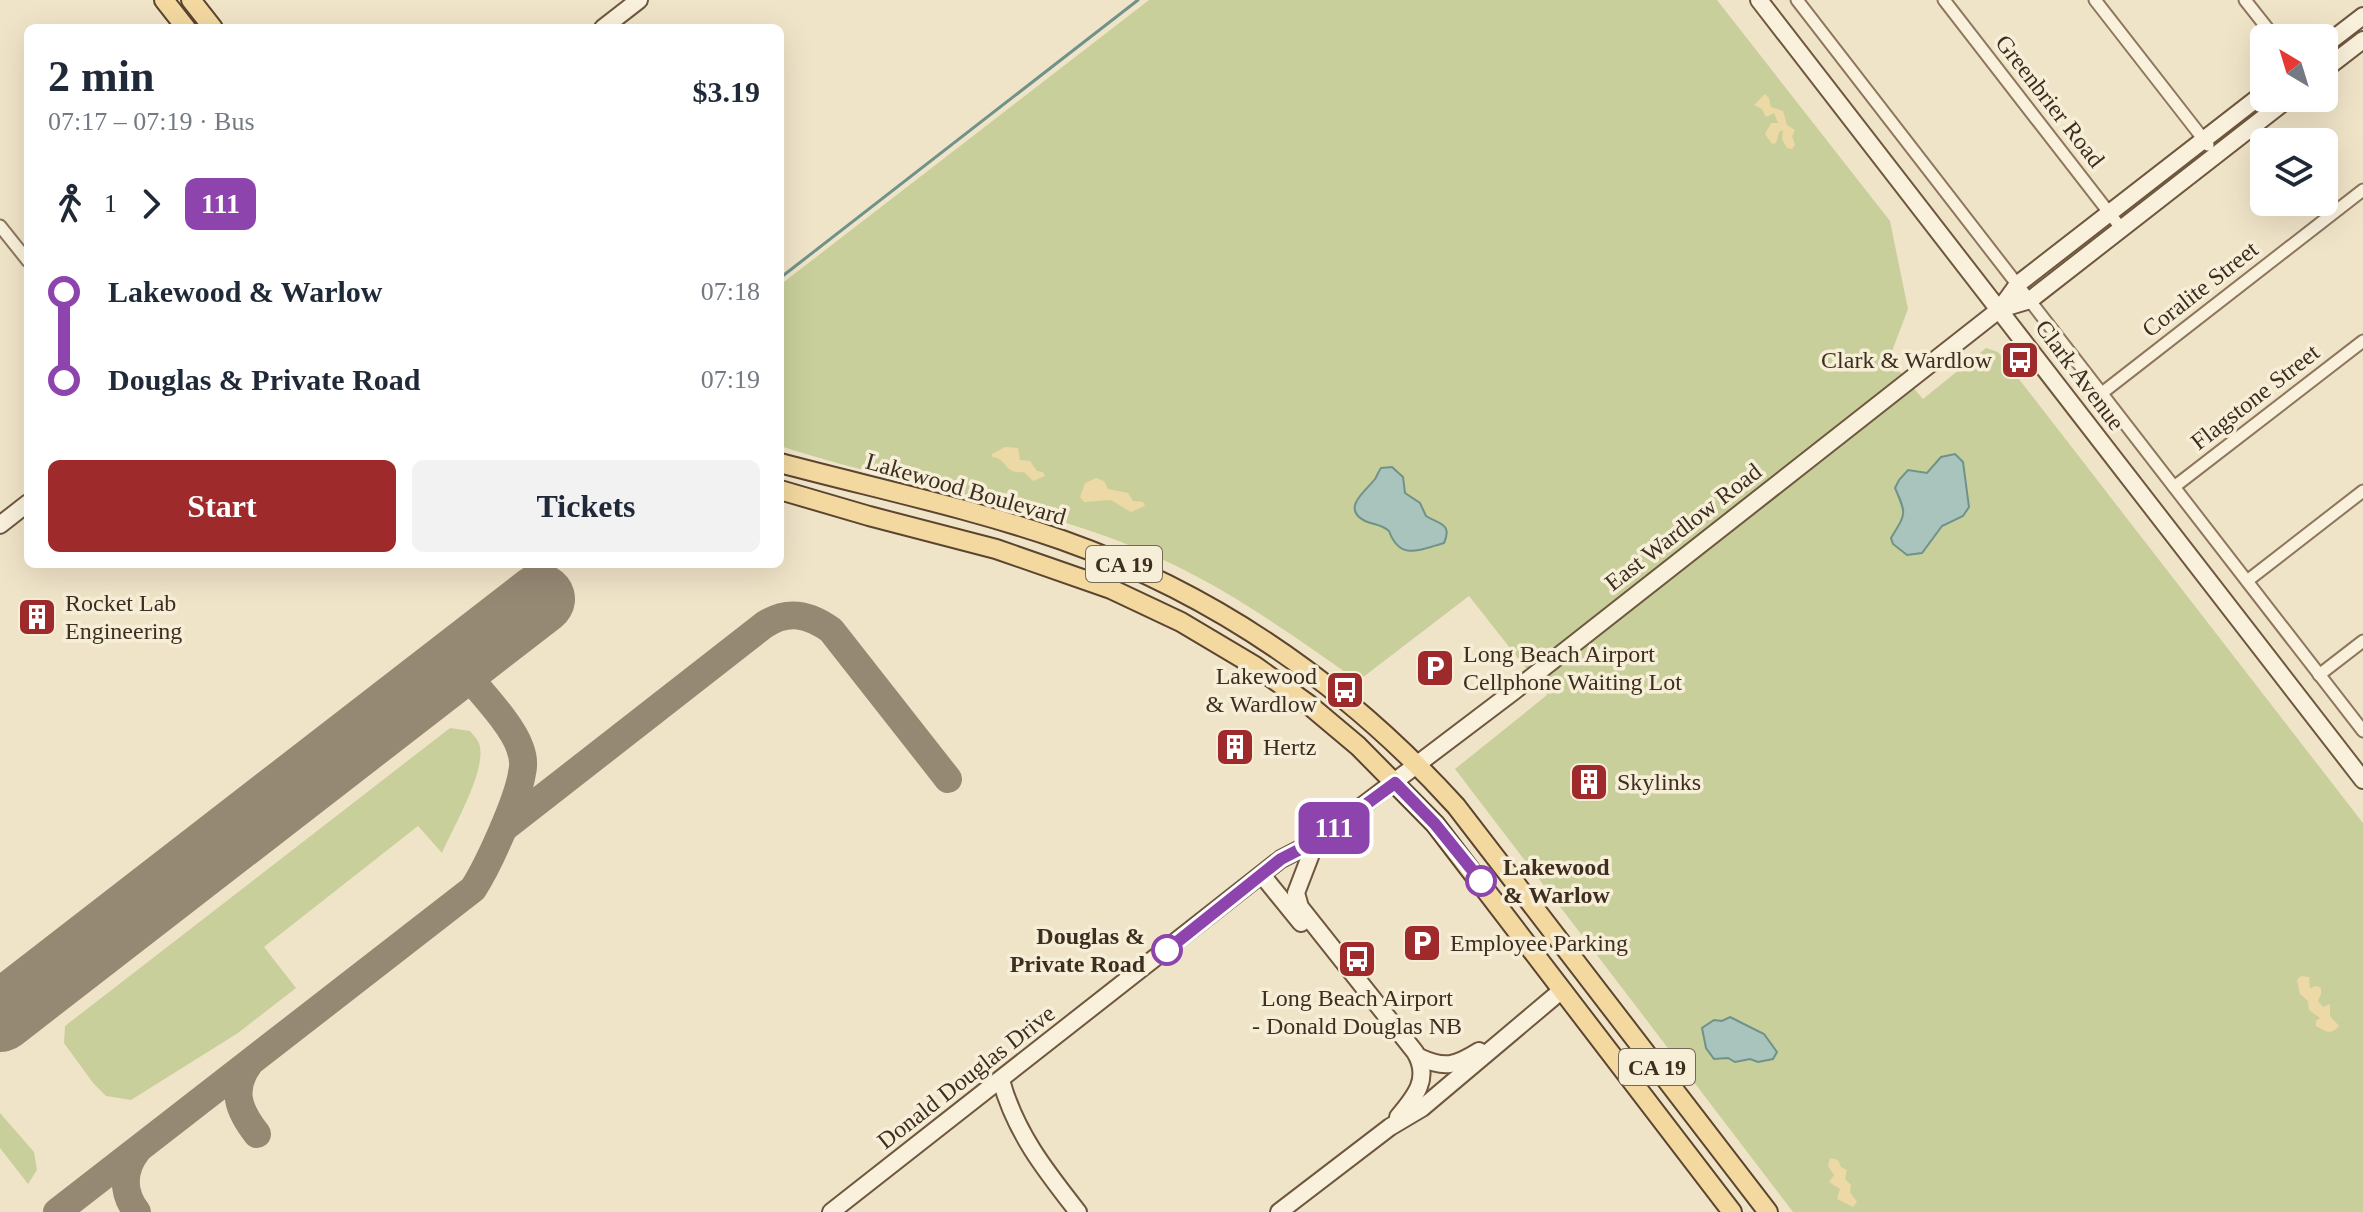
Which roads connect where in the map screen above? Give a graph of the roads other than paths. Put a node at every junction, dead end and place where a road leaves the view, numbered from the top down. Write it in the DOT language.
graph roads {
  1 [pos="164,0"];
  2 [pos="191,0"];
  3 [pos="639,0"];
  4 [pos="1759,0"];
  5 [pos="1797,0"];
  6 [pos="1944,0"];
  7 [pos="2095,0"];
  8 [pos="2245,0"];
  9 [pos="2363,16"];
  10 [pos="183,24"];
  11 [pos="210,24"];
  12 [pos="608,24"];
  13 [pos="2264,24"];
  14 [pos="2338,35"];
  15 [pos="2363,40"];
  16 [pos="2338,59"];
  17 [pos="2250,104"];
  18 [pos="2271,112"];
  19 [pos="2203,140"];
  20 [pos="2217,155"];
  21 [pos="2363,190"];
  22 [pos="2109,213"];
  23 [pos="0,226"];
  24 [pos="2121,228"];
  25 [pos="24,256"];
  26 [pos="2018,284"];
  27 [pos="2030,300"];
  28 [pos="2000,309"];
  29 [pos="2363,341"];
  30 [pos="2102,393"];
  31 [pos="784,464"];
  32 [pos="2174,487"];
  33 [pos="784,491"];
  34 [pos="2363,491"];
  35 [pos="24,506"];
  36 [pos="0,525"];
  37 [pos="2247,581"];
  38 [pos="2363,641"];
  39 [pos="2319,675"];
  40 [pos="2363,731"];
  41 [pos="1418,764"];
  42 [pos="2363,780"];
  43 [pos="1395,783"];
  44 [pos="1316,841"];
  45 [pos="1262,875"];
  46 [pos="1325,940"];
  47 [pos="1562,990"];
  48 [pos="1498,1041"];
  49 [pos="1419,1057"];
  50 [pos="1001,1080"];
  51 [pos="1390,1127"];
  52 [pos="833,1211"];
  53 [pos="1078,1212"];
  54 [pos="1279,1212"];
  55 [pos="1732,1212"];
  56 [pos="1768,1212"];
  1 -- 10 [label="main road"];
  2 -- 11 [label="main road"];
  3 -- 12 [label="main road"];
  4 -- 28 [label="main road, Clark Avenue"];
  5 -- 26 [label="street, Clark Avenue"];
  6 -- 22 [label="street, Greenbrier Road"];
  7 -- 19 [label="street"];
  8 -- 13 [label="street"];
  9 -- 14 [label="main road"];
  15 -- 16 [label="main road"];
  17 -- 19 [label="main road, East Wardlow Road"];
  18 -- 20 [label="main road, East Wardlow Road"];
  19 -- 20 [label="street"];
  19 -- 22 [label="main road, East Wardlow Road"];
  20 -- 24 [label="main road, East Wardlow Road"];
  21 -- 30 [label="street, Coralite Street"];
  22 -- 24 [label="street, Greenbrier Road"];
  22 -- 26 [label="main road, East Wardlow Road"];
  23 -- 25 [label="street"];
  24 -- 27 [label="main road, East Wardlow Road"];
  26 -- 27 [label="street, Clark Avenue"];
  26 -- 28 [label="main road, East Wardlow Road"];
  27 -- 28 [label="main road, East Wardlow Road"];
  27 -- 30 [label="street, Clark Avenue"];
  28 -- 41 [label="main road, East Wardlow Road"];
  28 -- 42 [label="main road, Clark Avenue"];
  29 -- 32 [label="street, Flagstone Street"];
  30 -- 32 [label="street, Clark Avenue"];
  31 -- 41 [label="main road, Lakewood Boulevard / CA 19"];
  32 -- 37 [label="street, Clark Avenue"];
  33 -- 43 [label="main road, Lakewood Boulevard / CA 19"];
  34 -- 37 [label="street"];
  35 -- 36 [label="main road"];
  37 -- 39 [label="street, Clark Avenue"];
  38 -- 39 [label="street"];
  39 -- 40 [label="street, Clark Avenue"];
  41 -- 43 [label="main road, East Wardlow Road"];
  41 -- 56 [label="main road, Lakewood Boulevard / CA 19"];
  43 -- 44 [label="main road, Donald Douglas Drive"];
  43 -- 47 [label="main road, Lakewood Boulevard / CA 19"];
  44 -- 45 [label="main road, Donald Douglas Drive"];
  44 -- 46 [label="main road"];
  45 -- 46 [label="main road"];
  45 -- 50 [label="main road, Donald Douglas Drive"];
  46 -- 49 [label="main road"];
  47 -- 48 [label="main road"];
  47 -- 55 [label="main road, Lakewood Boulevard / CA 19"];
  48 -- 49 [label="main road"];
  48 -- 51 [label="main road"];
  49 -- 51 [label="main road"];
  50 -- 52 [label="main road, Donald Douglas Drive"];
  50 -- 53 [label="main road"];
  51 -- 54 [label="main road"];
}
